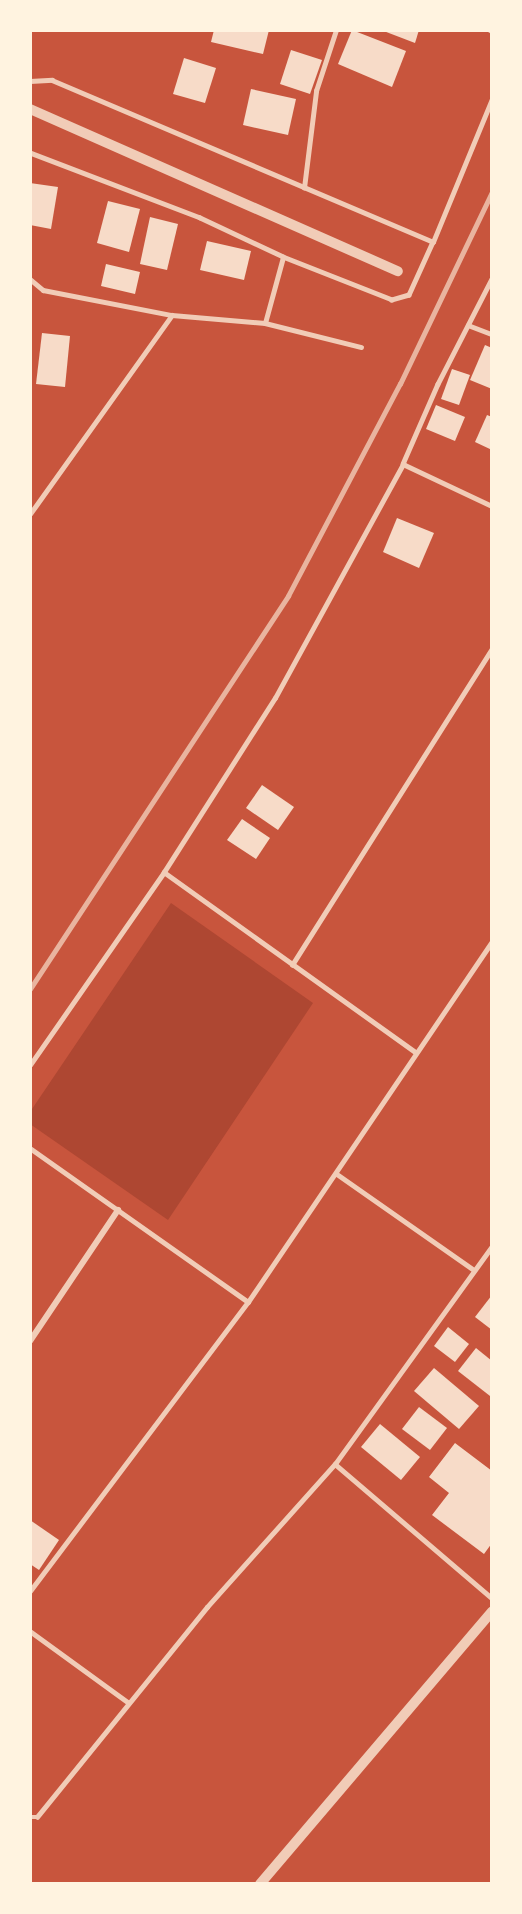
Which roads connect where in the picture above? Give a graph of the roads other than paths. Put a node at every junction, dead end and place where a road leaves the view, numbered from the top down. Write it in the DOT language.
graph roads {
  1 [pos="336,30"];
  2 [pos="30,81"];
  3 [pos="492,99"];
  4 [pos="30,109"];
  5 [pos="30,153"];
  6 [pos="304,188"];
  7 [pos="433,242"];
  8 [pos="284,257"];
  9 [pos="398,271"];
  10 [pos="30,279"];
  11 [pos="492,279"];
  12 [pos="172,315"];
  13 [pos="265,323"];
  14 [pos="468,325"];
  15 [pos="492,334"];
  16 [pos="361,347"];
  17 [pos="403,464"];
  18 [pos="492,506"];
  19 [pos="30,514"];
  20 [pos="492,649"];
  21 [pos="164,872"];
  22 [pos="492,942"];
  23 [pos="292,965"];
  24 [pos="415,1052"];
  25 [pos="30,1065"];
  26 [pos="30,1148"];
  27 [pos="337,1174"];
  28 [pos="118,1210"];
  29 [pos="492,1245"];
  30 [pos="474,1270"];
  31 [pos="248,1302"];
  32 [pos="30,1341"];
  33 [pos="335,1464"];
  34 [pos="30,1591"];
  35 [pos="492,1598"];
  36 [pos="492,1611"];
  37 [pos="30,1631"];
  38 [pos="129,1703"];
  39 [pos="30,1817"];
  40 [pos="260,1884"];
  1 -- 6 [label="lane"];
  2 -- 6 [label="lane"];
  3 -- 7 [label="lane"];
  4 -- 9 [label="street"];
  5 -- 8 [label="lane"];
  6 -- 7 [label="lane"];
  7 -- 8 [label="lane"];
  8 -- 13 [label="lane"];
  10 -- 12 [label="lane"];
  11 -- 14 [label="lane"];
  12 -- 13 [label="lane"];
  12 -- 19 [label="lane"];
  13 -- 16 [label="lane"];
  14 -- 15 [label="lane"];
  14 -- 17 [label="lane"];
  17 -- 18 [label="lane"];
  17 -- 21 [label="lane"];
  20 -- 23 [label="lane"];
  21 -- 23 [label="lane"];
  21 -- 25 [label="lane"];
  22 -- 24 [label="lane"];
  23 -- 24 [label="lane"];
  24 -- 27 [label="lane"];
  26 -- 28 [label="lane"];
  27 -- 30 [label="lane"];
  27 -- 31 [label="lane"];
  28 -- 31 [label="lane"];
  28 -- 32 [label="street"];
  29 -- 30 [label="lane"];
  30 -- 33 [label="lane"];
  31 -- 34 [label="lane"];
  33 -- 35 [label="lane"];
  33 -- 38 [label="lane"];
  36 -- 40 [label="street"];
  37 -- 38 [label="lane"];
  38 -- 39 [label="lane"];
}
